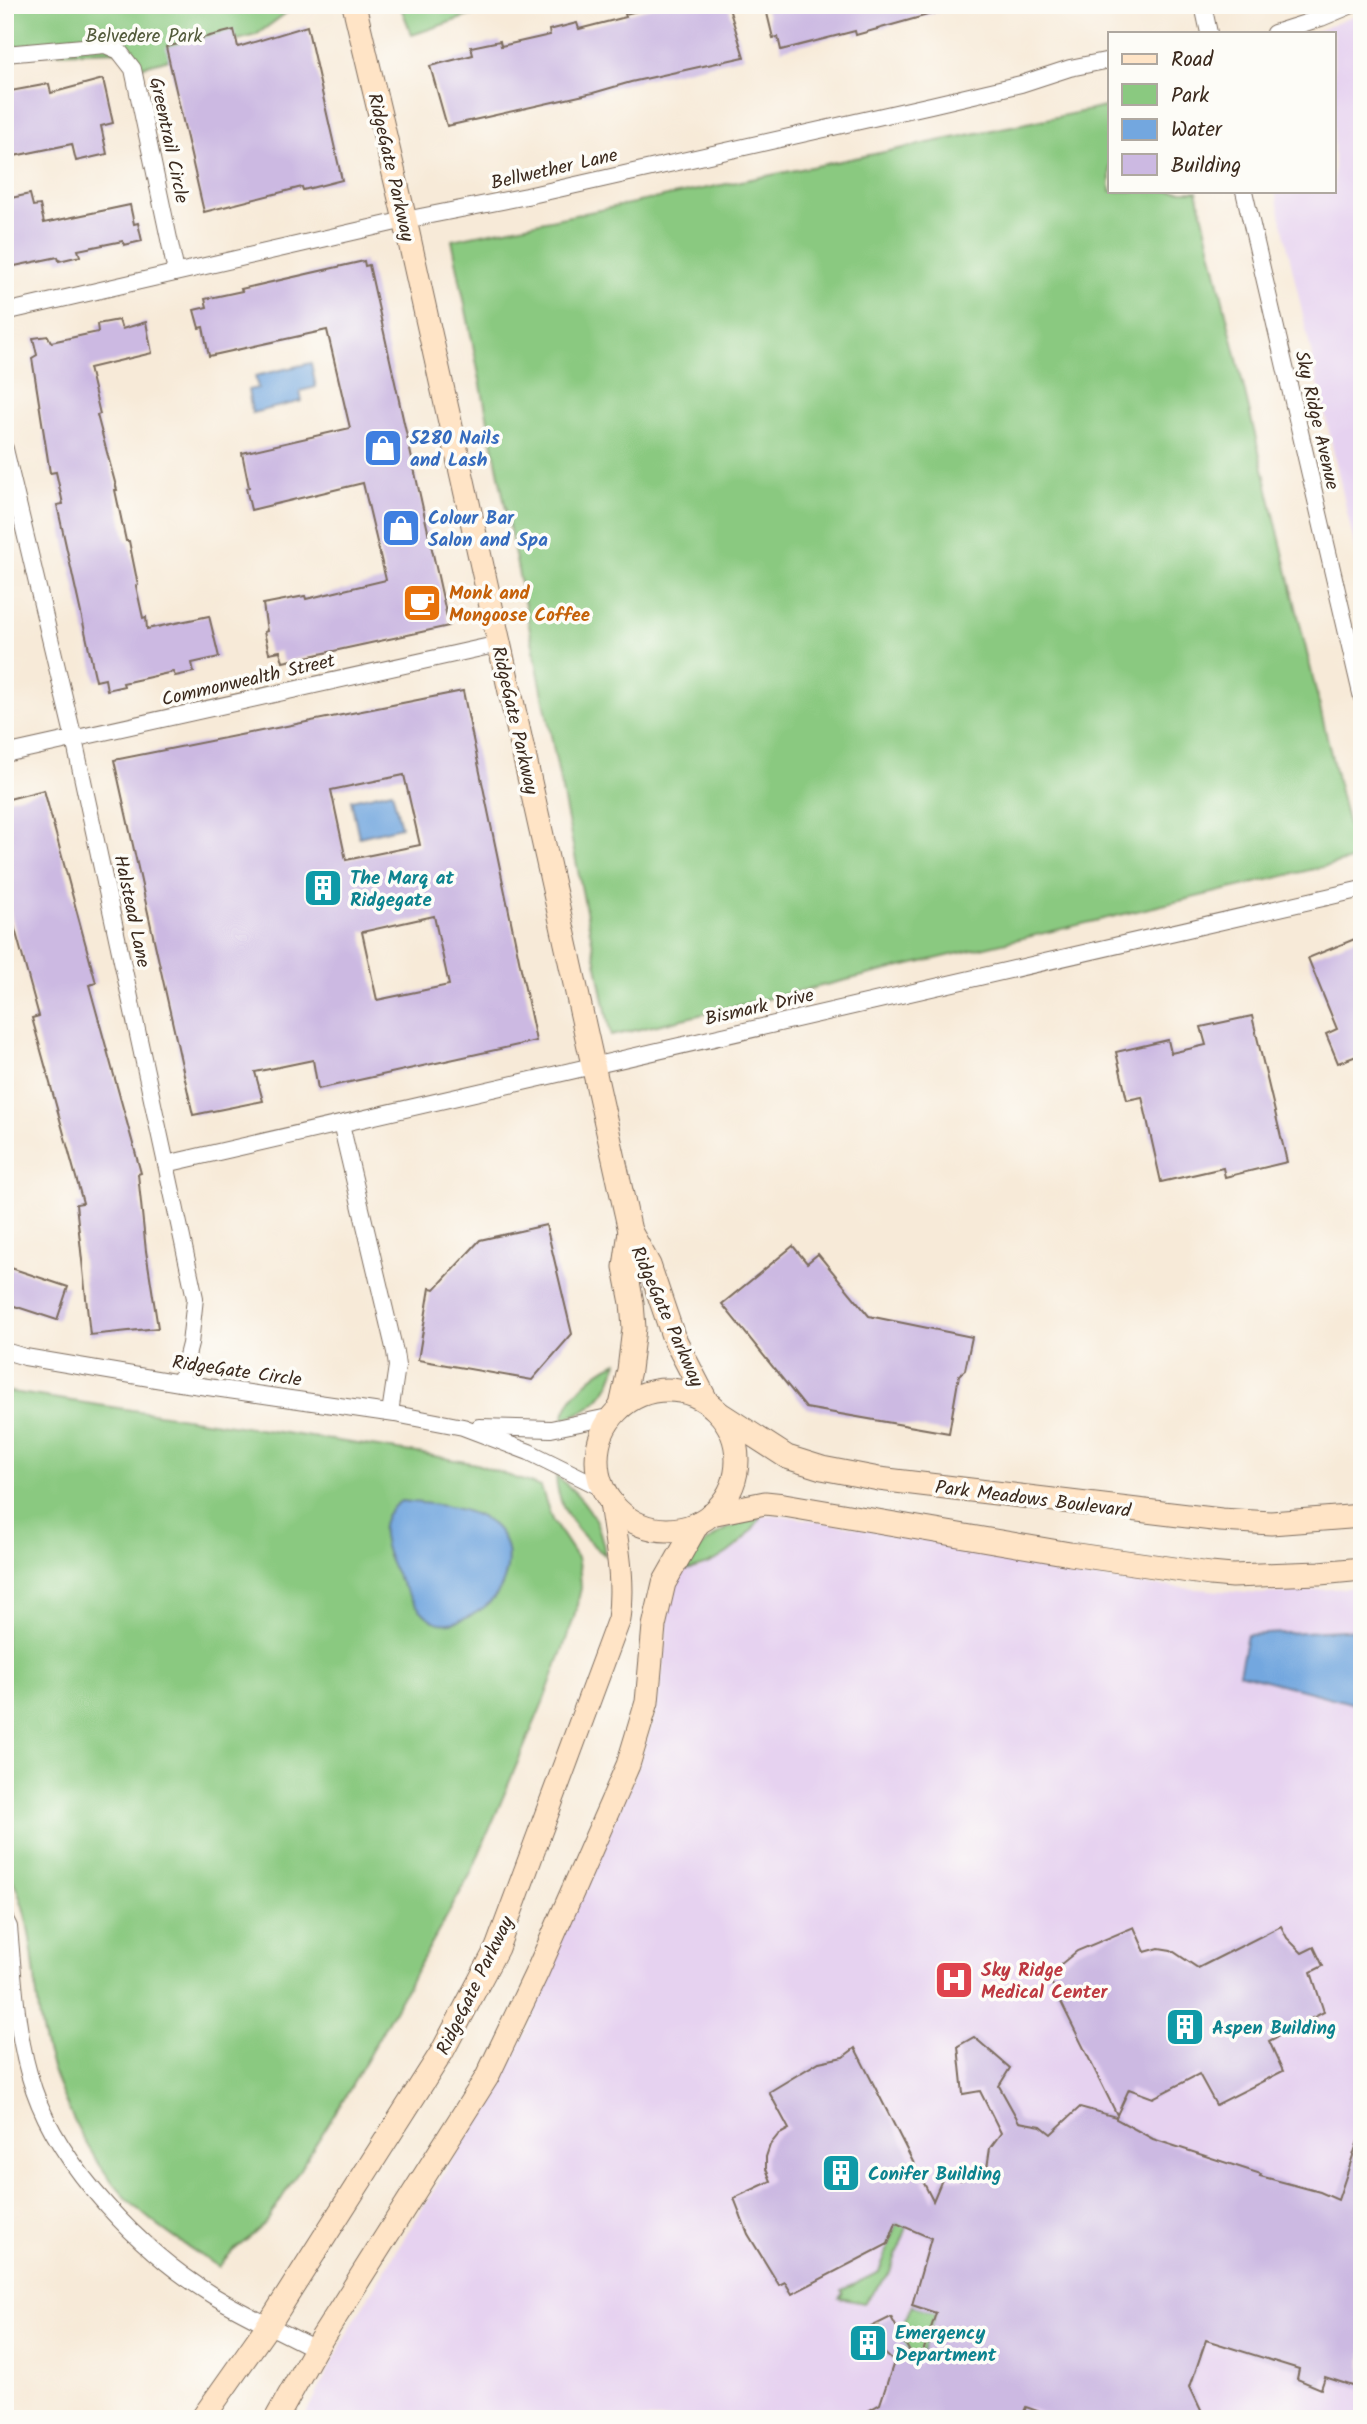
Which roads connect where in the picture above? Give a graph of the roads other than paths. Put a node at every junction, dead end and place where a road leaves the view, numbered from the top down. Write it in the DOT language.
graph roads {
  1 [pos="354,5"];
  2 [pos="1203,5"];
  3 [pos="1352,5"];
  4 [pos="1209,32"];
  5 [pos="1277,32"];
  6 [pos="5,54"];
  7 [pos="1108,60"];
  8 [pos="1244,192"];
  9 [pos="405,220"];
  10 [pos="176,272"];
  11 [pos="5,312"];
  12 [pos="5,449"];
  13 [pos="499,644"];
  14 [pos="1362,698"];
  15 [pos="74,739"];
  16 [pos="5,754"];
  17 [pos="1362,889"];
  18 [pos="593,1065"];
  19 [pos="341,1124"];
  20 [pos="166,1164"];
  21 [pos="630,1231"];
  22 [pos="5,1351"];
  23 [pos="180,1383"];
  24 [pos="713,1408"];
  25 [pos="617,1411"];
  26 [pos="390,1413"];
  27 [pos="463,1427"];
  28 [pos="606,1495"];
  29 [pos="1362,1516"];
  30 [pos="704,1519"];
  31 [pos="1362,1569"];
  32 [pos="5,1919"];
  33 [pos="269,2324"];
  34 [pos="316,2349"];
  35 [pos="202,2419"];
  36 [pos="276,2419"];
  1 -- 9 [label="main road, RidgeGate Parkway"];
  2 -- 4 [label="street"];
  3 -- 5 [label="street"];
  6 -- 10 [label="street, Greentrail Circle"];
  7 -- 9 [label="street, Bellwether Lane"];
  8 -- 14 [label="street, Sky Ridge Avenue"];
  9 -- 10 [label="street, Bellwether Lane"];
  9 -- 13 [label="main road, RidgeGate Parkway"];
  10 -- 11 [label="street, Bellwether Lane"];
  12 -- 15 [label="street, Halstead Lane"];
  13 -- 15 [label="street, Commonwealth Street"];
  13 -- 18 [label="main road, RidgeGate Parkway"];
  15 -- 16 [label="street, Commonwealth Street"];
  15 -- 20 [label="street, Halstead Lane"];
  17 -- 18 [label="street, Bismark Drive"];
  18 -- 19 [label="street, Bismark Drive"];
  18 -- 21 [label="main road, RidgeGate Parkway"];
  19 -- 20 [label="street, Bismark Drive"];
  19 -- 26 [label="street"];
  20 -- 23 [label="street, Halstead Lane"];
  21 -- 24 [label="main road, RidgeGate Parkway"];
  21 -- 25 [label="main road, RidgeGate Parkway"];
  22 -- 23 [label="street, RidgeGate Circle"];
  23 -- 26 [label="street, RidgeGate Circle"];
  24 -- 25 [label="main road, RidgeGate Parkway"];
  24 -- 29 [label="main road, Park Meadows Boulevard"];
  24 -- 30 [label="main road, RidgeGate Parkway"];
  25 -- 27 [label="street, RidgeGate Circle"];
  25 -- 28 [label="main road, RidgeGate Parkway"];
  26 -- 27 [label="street, RidgeGate Circle"];
  27 -- 28 [label="street, RidgeGate Circle"];
  28 -- 30 [label="main road"];
  28 -- 33 [label="main road, RidgeGate Parkway"];
  30 -- 31 [label="main road"];
  30 -- 34 [label="main road, RidgeGate Parkway"];
  32 -- 33 [label="street"];
  33 -- 34 [label="street"];
  33 -- 35 [label="main road, RidgeGate Parkway"];
  34 -- 36 [label="main road, RidgeGate Parkway"];
}
